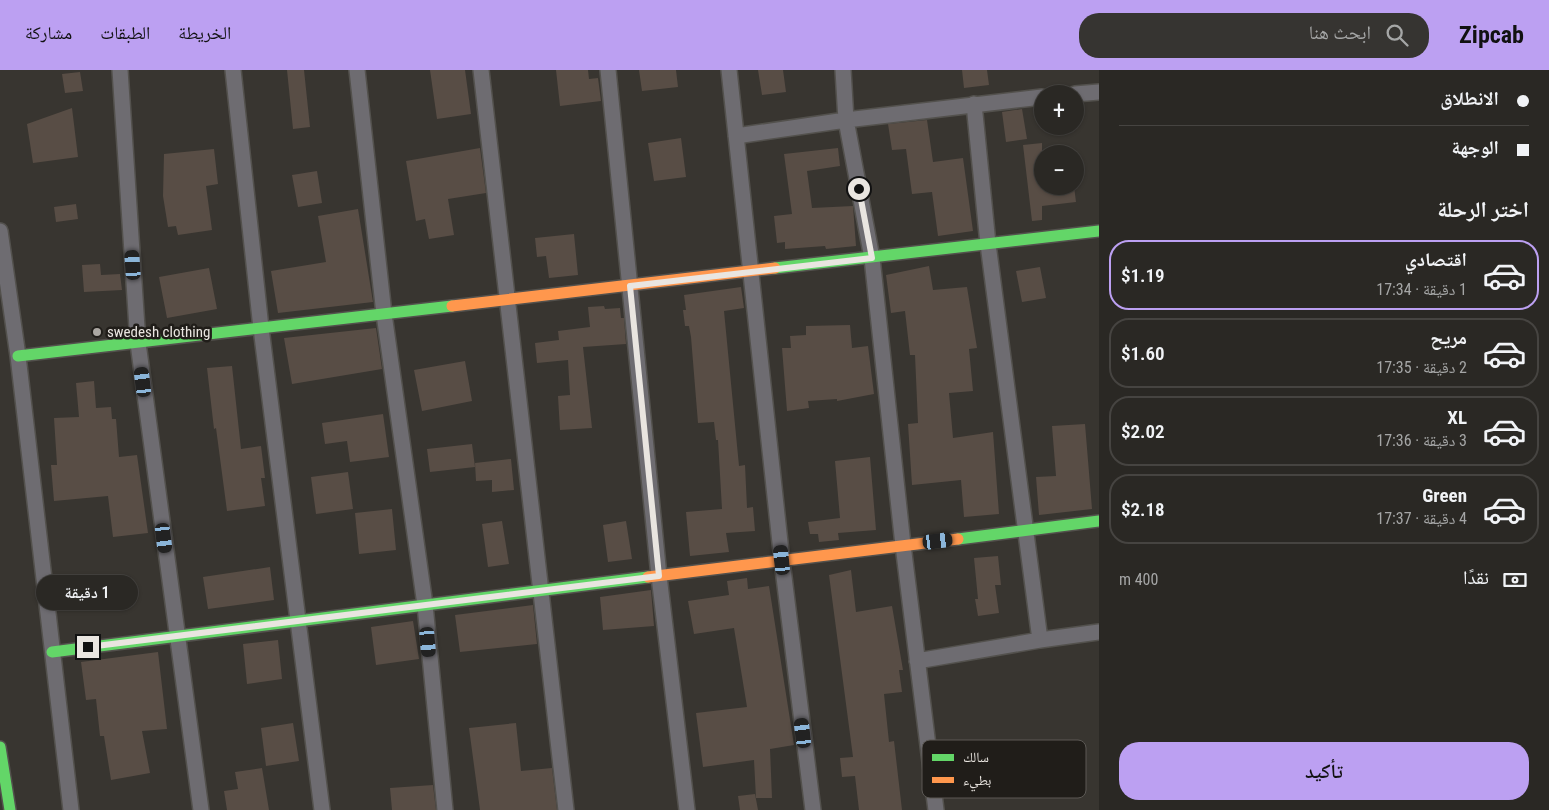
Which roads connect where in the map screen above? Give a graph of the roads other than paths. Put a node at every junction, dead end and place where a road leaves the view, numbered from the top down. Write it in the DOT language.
graph roads {
  1 [pos="120,70"];
  2 [pos="233,70"];
  3 [pos="357,70"];
  4 [pos="481,70"];
  5 [pos="608,70"];
  6 [pos="729,70"];
  7 [pos="843,70"];
  8 [pos="1099,92"];
  9 [pos="1084,93"];
  10 [pos="1034,98"];
  11 [pos="974,104"];
  12 [pos="846,120"];
  13 [pos="736,136"];
  14 [pos="0,231"];
  15 [pos="1099,231"];
  16 [pos="988,244"];
  17 [pos="872,258"];
  18 [pos="749,272"];
  19 [pos="630,286"];
  20 [pos="508,300"];
  21 [pos="384,314"];
  22 [pos="261,328"];
  23 [pos="138,343"];
  24 [pos="18,356"];
  25 [pos="1099,521"];
  26 [pos="1025,531"];
  27 [pos="903,546"];
  28 [pos="782,560"];
  29 [pos="659,576"];
  30 [pos="541,590"];
  31 [pos="425,604"];
  32 [pos="299,620"];
  33 [pos="1099,632"];
  34 [pos="176,635"];
  35 [pos="1040,640"];
  36 [pos="52,652"];
  37 [pos="917,661"];
  38 [pos="927,740"];
  39 [pos="0,747"];
  40 [pos="6,808"];
  41 [pos="71,810"];
  42 [pos="201,810"];
  43 [pos="322,810"];
  44 [pos="445,810"];
  45 [pos="566,810"];
  46 [pos="687,810"];
  47 [pos="813,810"];
  1 -- 23 [label="street"];
  2 -- 22 [label="street"];
  3 -- 21 [label="street"];
  4 -- 20 [label="street"];
  5 -- 19 [label="street"];
  6 -- 13 [label="street"];
  7 -- 12 [label="street"];
  8 -- 9 [label="street"];
  10 -- 11 [label="street"];
  11 -- 12 [label="street"];
  11 -- 16 [label="street"];
  12 -- 13 [label="street"];
  12 -- 17 [label="street"];
  13 -- 18 [label="street"];
  14 -- 24 [label="street"];
  15 -- 16 [label="main road"];
  16 -- 17 [label="main road"];
  16 -- 26 [label="street"];
  17 -- 18 [label="main road"];
  17 -- 27 [label="street"];
  18 -- 19 [label="main road"];
  18 -- 28 [label="street"];
  19 -- 20 [label="main road"];
  19 -- 29 [label="street"];
  20 -- 21 [label="main road"];
  20 -- 30 [label="street"];
  21 -- 22 [label="main road"];
  21 -- 31 [label="street"];
  22 -- 23 [label="main road"];
  22 -- 32 [label="street"];
  23 -- 24 [label="main road"];
  23 -- 34 [label="street"];
  24 -- 36 [label="street"];
  25 -- 26 [label="main road"];
  26 -- 27 [label="main road"];
  26 -- 35 [label="street"];
  27 -- 28 [label="main road"];
  27 -- 37 [label="street"];
  28 -- 29 [label="main road"];
  28 -- 47 [label="street"];
  29 -- 30 [label="main road"];
  29 -- 46 [label="street"];
  30 -- 31 [label="main road"];
  30 -- 45 [label="street"];
  31 -- 32 [label="main road"];
  31 -- 44 [label="street"];
  32 -- 34 [label="main road"];
  32 -- 43 [label="street"];
  33 -- 35 [label="street"];
  34 -- 36 [label="main road"];
  34 -- 42 [label="street"];
  35 -- 37 [label="street"];
  36 -- 41 [label="street"];
  37 -- 38 [label="street"];
  39 -- 40 [label="main road"];
}
